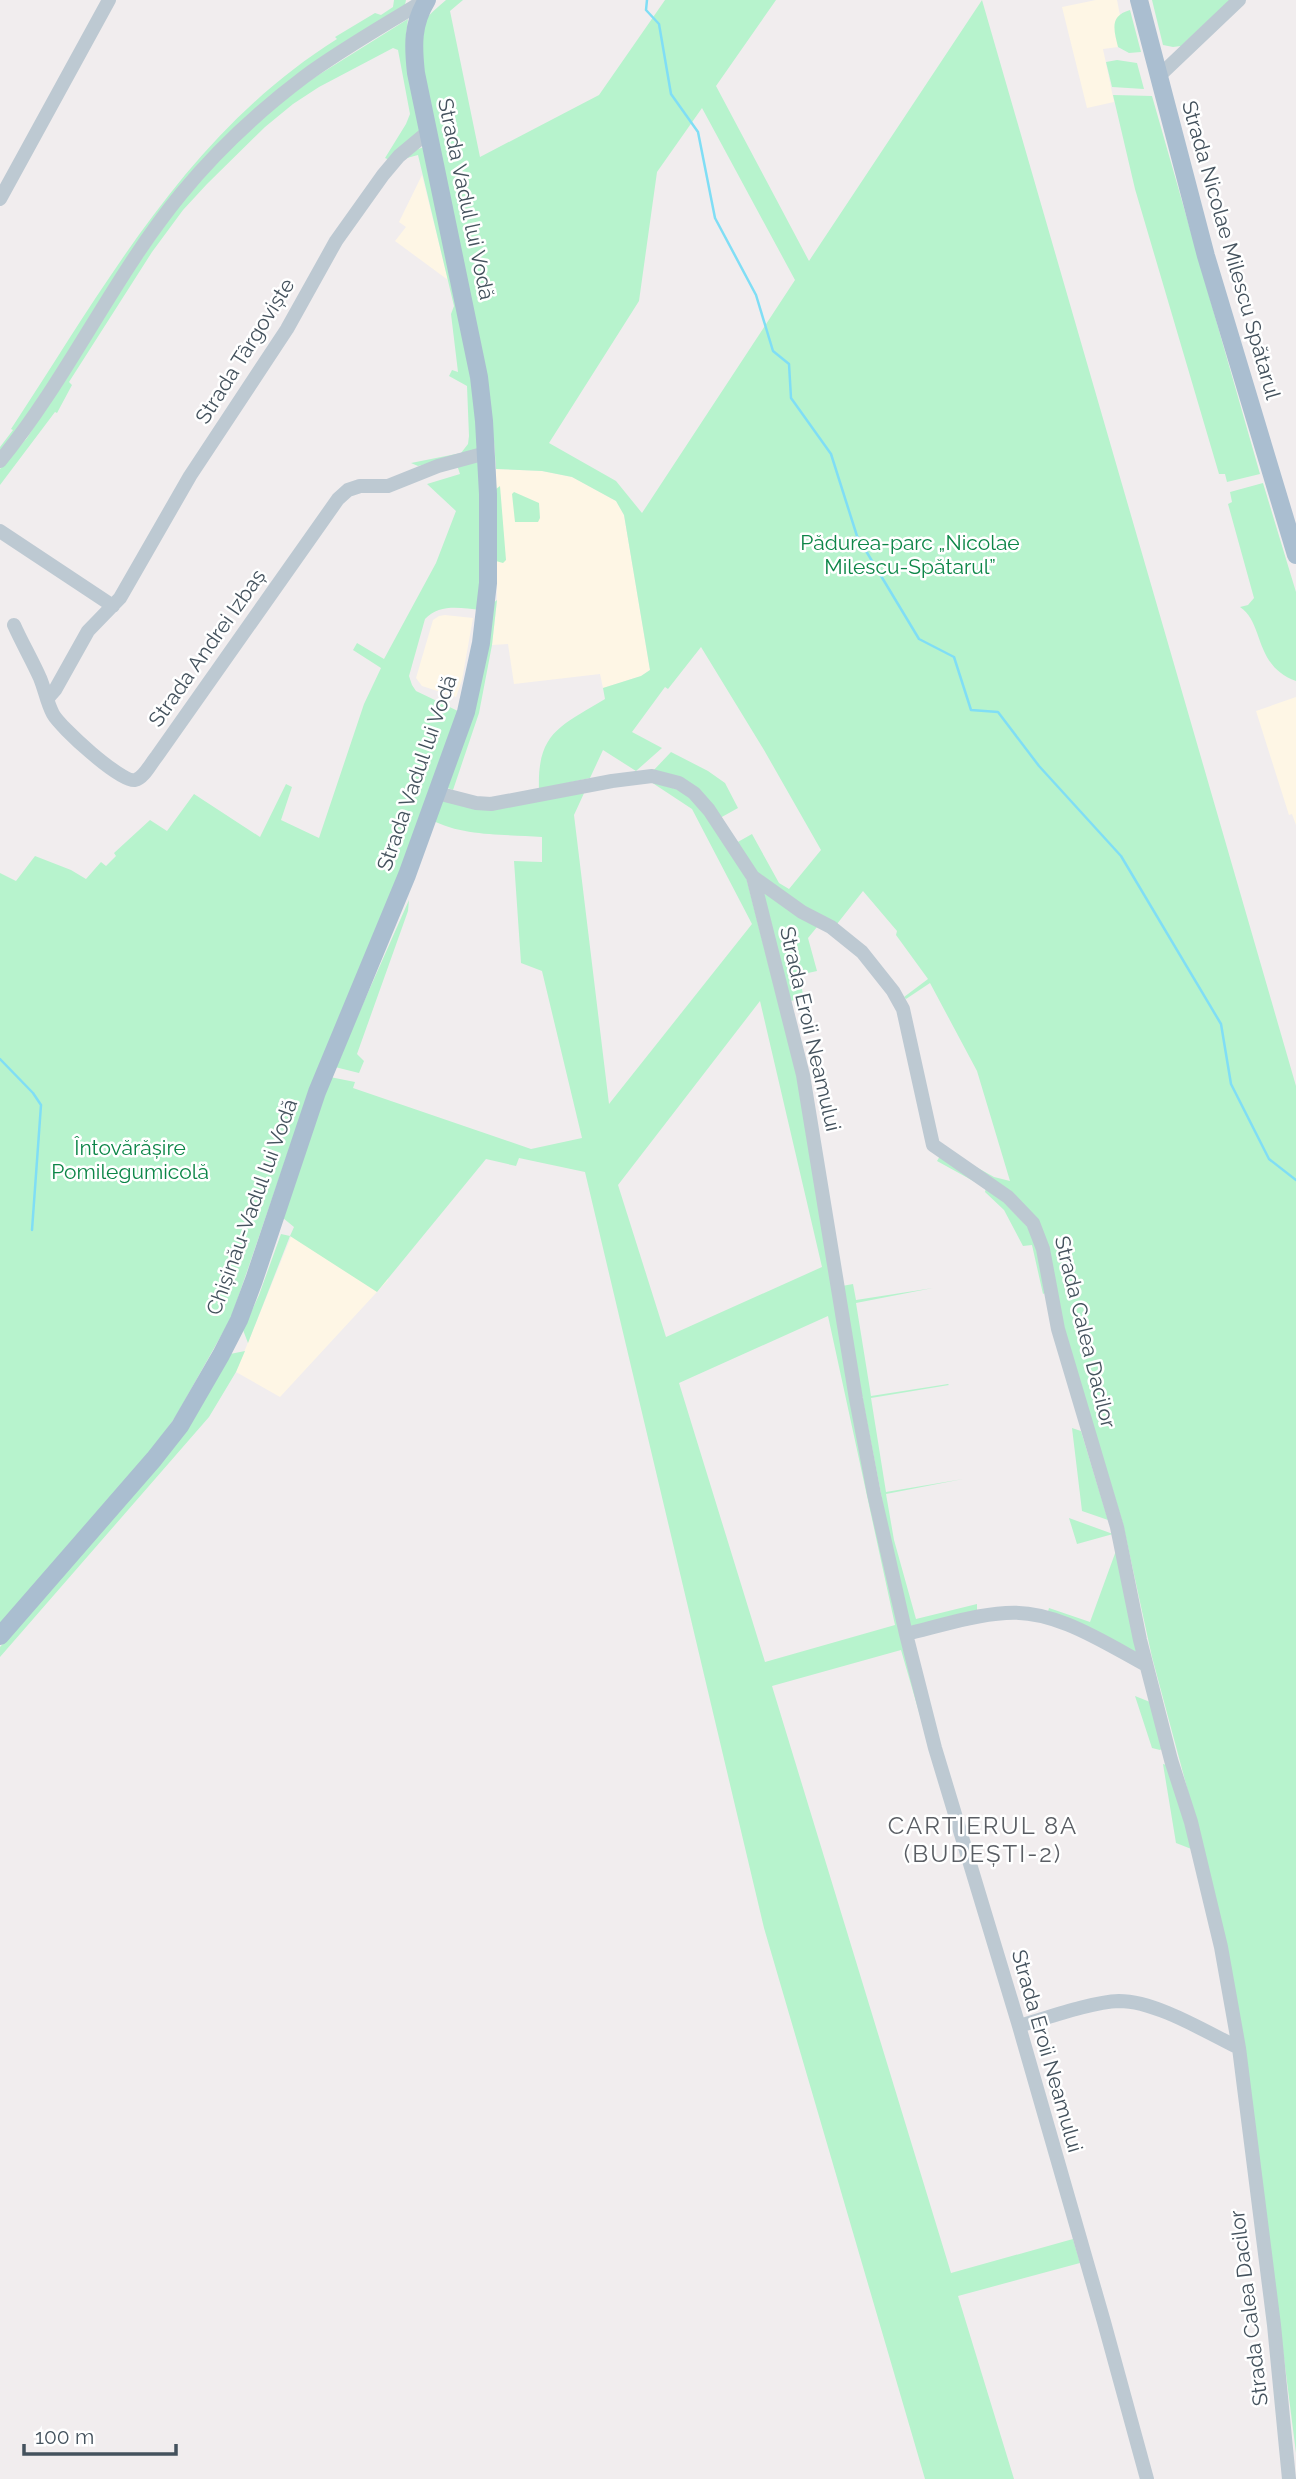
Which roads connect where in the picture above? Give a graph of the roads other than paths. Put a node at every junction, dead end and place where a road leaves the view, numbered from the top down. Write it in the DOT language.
graph roads {
  1 [pos="109,0"];
  2 [pos="426,0"];
  3 [pos="1139,0"];
  4 [pos="1239,0"];
  5 [pos="1158,77"];
  6 [pos="429,131"];
  7 [pos="0,199"];
  8 [pos="486,453"];
  9 [pos="0,461"];
  10 [pos="0,531"];
  11 [pos="1296,555"];
  12 [pos="113,606"];
  13 [pos="14,625"];
  14 [pos="48,698"];
  15 [pos="438,793"];
  16 [pos="754,877"];
  17 [pos="317,1092"];
  18 [pos="906,1634"];
  19 [pos="0,1636"];
  20 [pos="1146,1665"];
  21 [pos="1019,2026"];
  22 [pos="1239,2048"];
  23 [pos="1146,2479"];
  24 [pos="1289,2479"];
  1 -- 7 [label="street"];
  2 -- 6 [label="main road, Strada Vadul lui Vodă"];
  2 -- 9 [label="street, Strada Vadul lui Vodă"];
  3 -- 5 [label="main road, Strada Nicolae Milescu Spătarul"];
  4 -- 5 [label="street"];
  5 -- 11 [label="main road, Strada Nicolae Milescu Spătarul"];
  6 -- 8 [label="main road, Strada Vadul lui Vodă"];
  6 -- 12 [label="street, Strada Târgoviște"];
  8 -- 14 [label="street, Strada Andrei Izbaș"];
  8 -- 15 [label="main road, Strada Vadul lui Vodă"];
  10 -- 12 [label="street"];
  12 -- 14 [label="street, Strada Târgoviște"];
  13 -- 14 [label="street, Strada Andrei Izbaș"];
  15 -- 16 [label="street, Strada Eroii Neamului"];
  15 -- 17 [label="main road, Strada Vadul lui Vodă"];
  16 -- 18 [label="street, Strada Eroii Neamului"];
  16 -- 20 [label="street, Strada Calea Dacilor"];
  17 -- 19 [label="main road, Chișinău-Vadul lui Vodă"];
  18 -- 20 [label="street"];
  18 -- 21 [label="street, Strada Eroii Neamului"];
  20 -- 22 [label="street, Strada Calea Dacilor"];
  21 -- 22 [label="street"];
  21 -- 23 [label="street, Strada Eroii Neamului"];
  22 -- 24 [label="street, Strada Calea Dacilor"];
}
